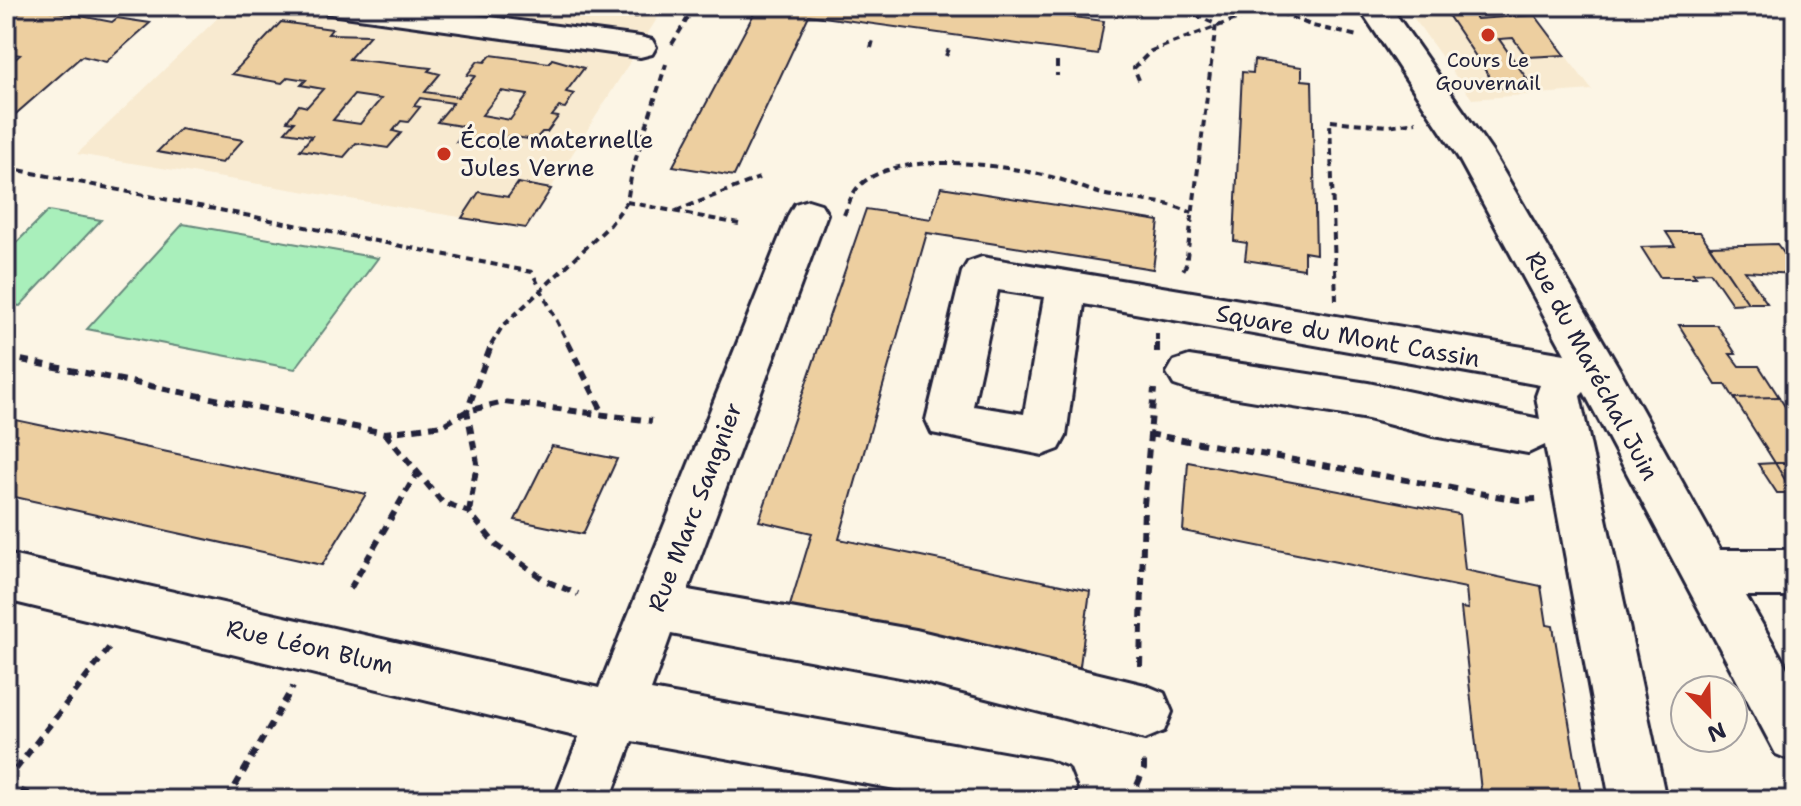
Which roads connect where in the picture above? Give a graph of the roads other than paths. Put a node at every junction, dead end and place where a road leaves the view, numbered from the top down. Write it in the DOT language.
graph roads {
  1 [pos="337,6"];
  2 [pos="1369,22"];
  3 [pos="640,47"];
  4 [pos="825,217"];
  5 [pos="1081,288"];
  6 [pos="1365,340"];
  7 [pos="1189,373"];
  8 [pos="1584,374"];
  9 [pos="1368,401"];
  10 [pos="1528,434"];
  11 [pos="1706,573"];
  12 [pos="1795,573"];
  13 [pos="6,577"];
  14 [pos="656,608"];
  15 [pos="1145,712"];
  16 [pos="615,715"];
  17 [pos="1795,735"];
  18 [pos="1048,789"];
  19 [pos="582,800"];
  20 [pos="1638,800"];
  1 -- 3 [label="street"];
  2 -- 8 [label="street, Rue du Maréchal Juin"];
  4 -- 14 [label="street, Rue Marc Sangnier"];
  5 -- 6 [label="street, Square du Mont Cassin"];
  6 -- 8 [label="street, Square du Mont Cassin"];
  6 -- 9 [label="street"];
  7 -- 9 [label="street"];
  8 -- 11 [label="street, Rue du Maréchal Juin"];
  8 -- 20 [label="street"];
  9 -- 10 [label="street"];
  11 -- 12 [label="street"];
  11 -- 17 [label="street, Rue du Maréchal Juin"];
  13 -- 16 [label="street, Rue Léon Blum"];
  14 -- 15 [label="street"];
  14 -- 16 [label="street, Rue Marc Sangnier"];
  16 -- 18 [label="street, Rue Léon Blum"];
  16 -- 19 [label="street, Rue Marc Sangnier"];
}
